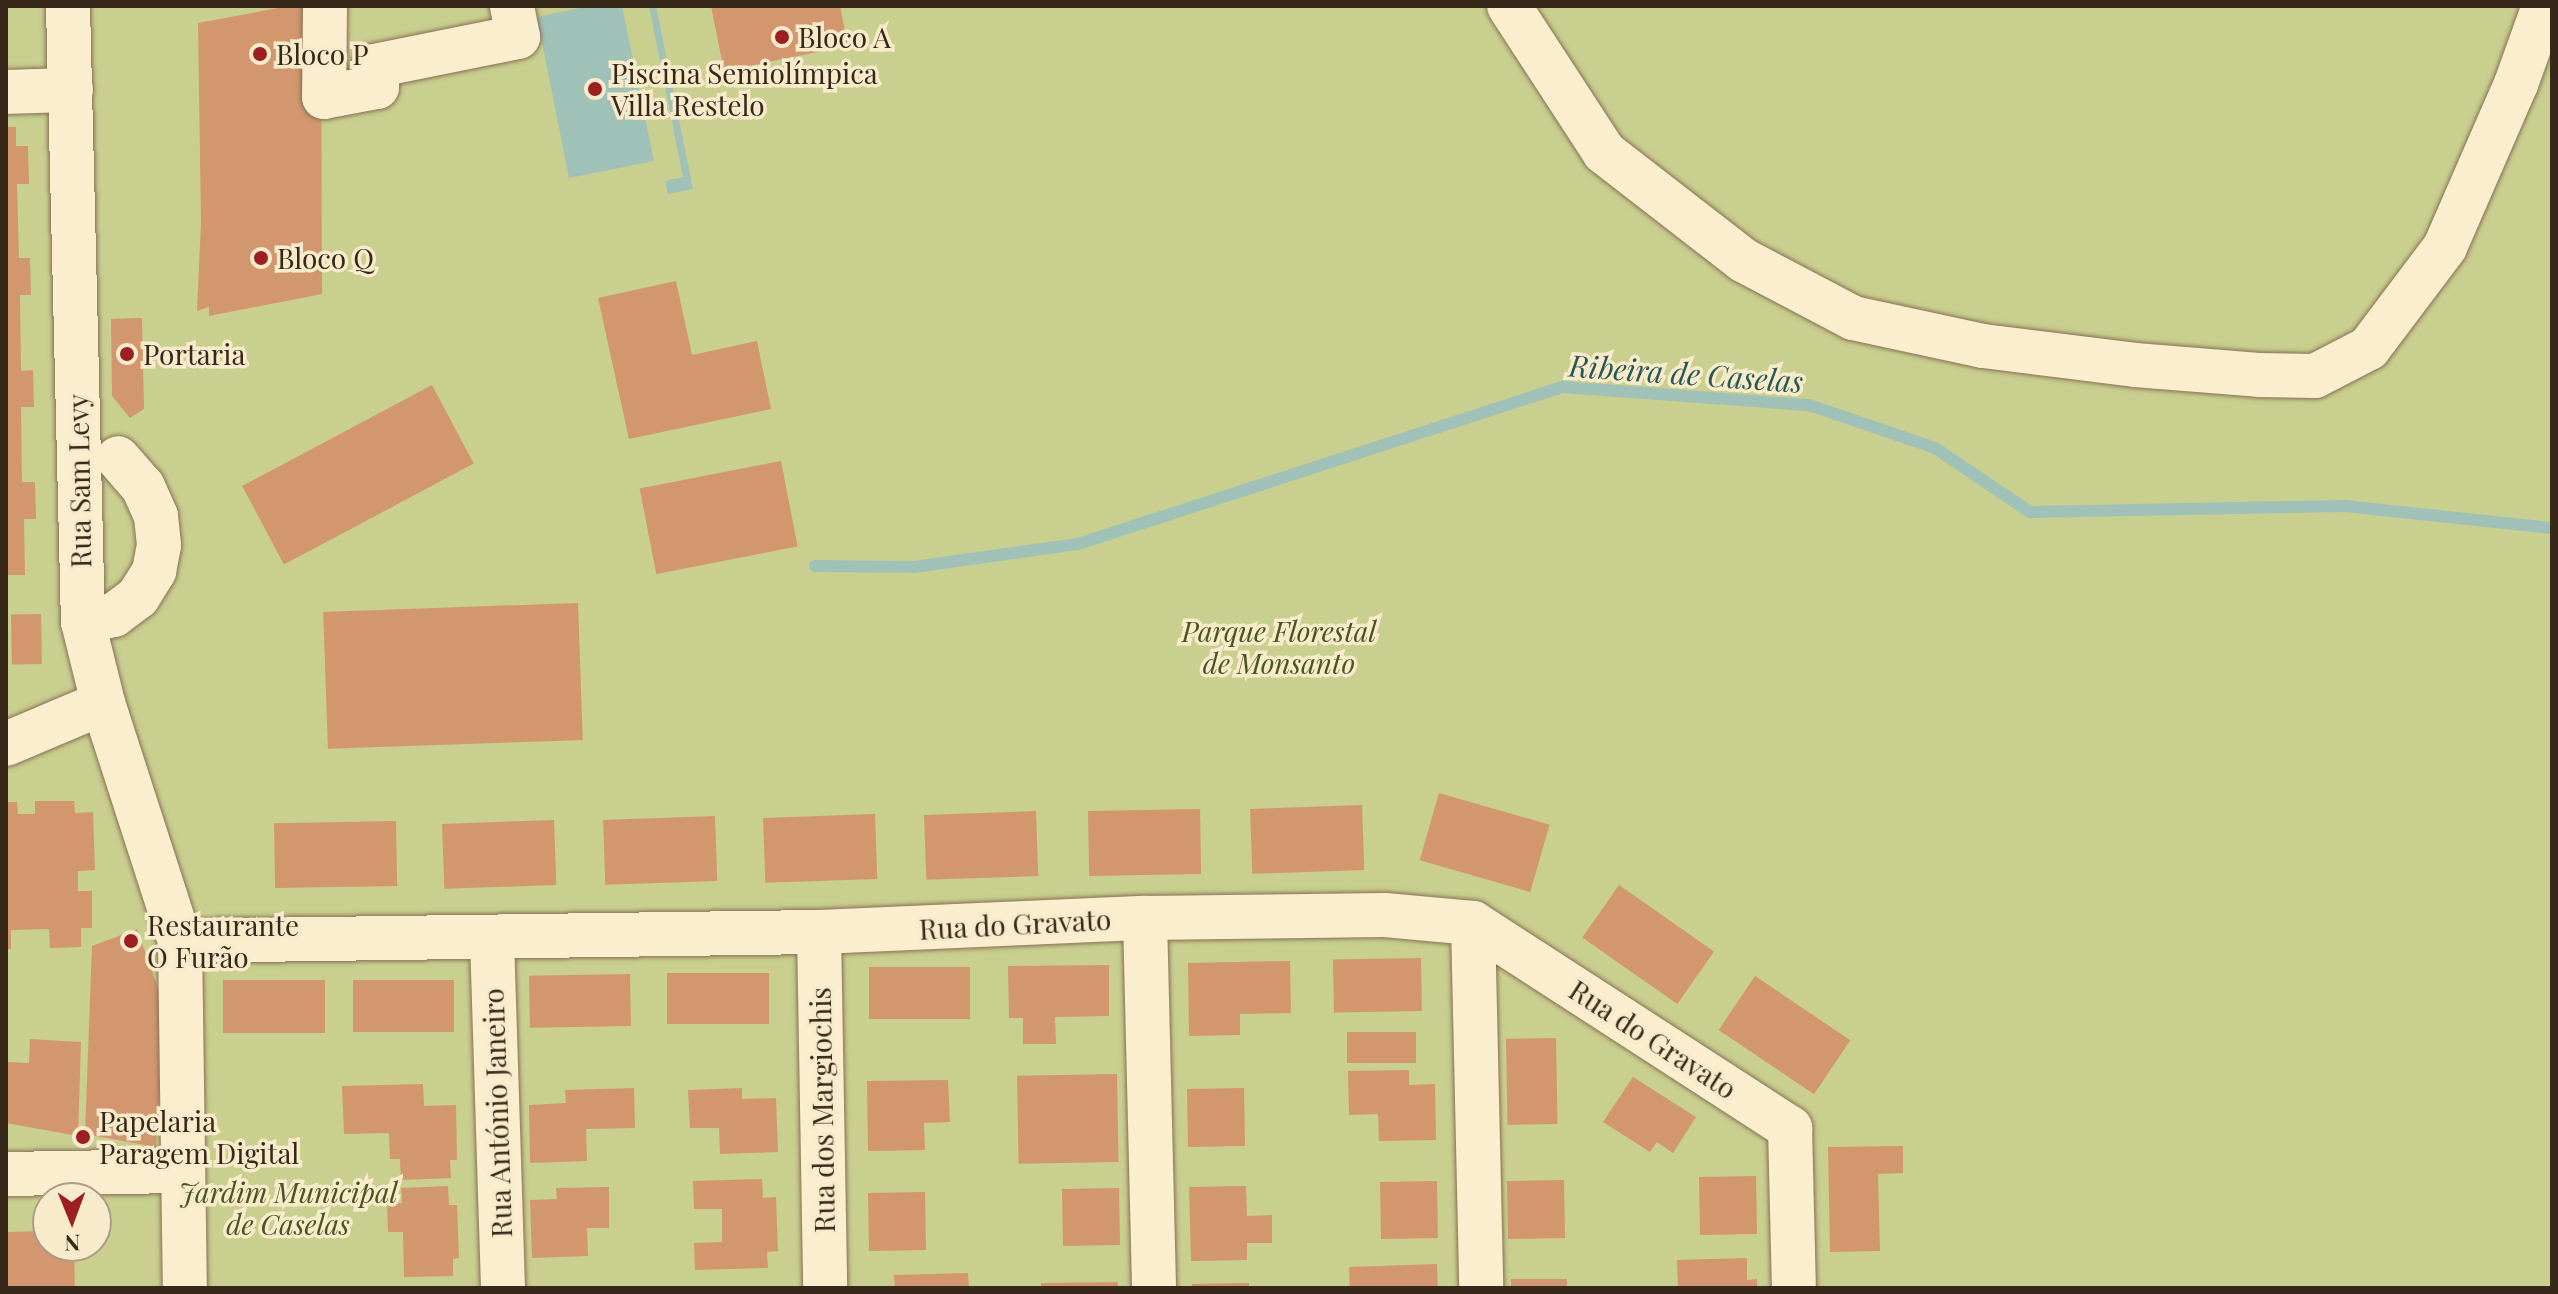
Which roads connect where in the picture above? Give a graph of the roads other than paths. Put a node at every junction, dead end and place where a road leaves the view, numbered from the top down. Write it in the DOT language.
graph roads {
  1 [pos="68,6"];
  2 [pos="325,6"];
  3 [pos="512,6"];
  4 [pos="1509,6"];
  5 [pos="2544,6"];
  6 [pos="71,90"];
  7 [pos="6,92"];
  8 [pos="118,458"];
  9 [pos="83,622"];
  10 [pos="103,703"];
  11 [pos="6,744"];
  12 [pos="1145,918"];
  13 [pos="1473,923"];
  14 [pos="819,932"];
  15 [pos="492,938"];
  16 [pos="180,941"];
  17 [pos="183,1171"];
  18 [pos="6,1174"];
  19 [pos="185,1288"];
  20 [pos="503,1288"];
  21 [pos="825,1288"];
  22 [pos="1154,1288"];
  23 [pos="1481,1288"];
  24 [pos="1794,1288"];
  1 -- 6 [label="street, Rua Sam Levy"];
  2 -- 3 [label="street"];
  4 -- 5 [label="street"];
  6 -- 7 [label="street"];
  6 -- 9 [label="street, Rua Sam Levy"];
  8 -- 9 [label="street"];
  9 -- 10 [label="street, Rua Sam Levy"];
  10 -- 11 [label="street"];
  10 -- 16 [label="street, Rua Sam Levy"];
  12 -- 13 [label="street, Rua do Gravato"];
  12 -- 14 [label="street, Rua do Gravato"];
  12 -- 22 [label="street"];
  13 -- 23 [label="street"];
  13 -- 24 [label="street, Rua do Gravato"];
  14 -- 15 [label="street, Rua do Gravato"];
  14 -- 21 [label="street, Rua dos Margiochis"];
  15 -- 16 [label="street, Rua do Gravato"];
  15 -- 20 [label="street, Rua António Janeiro"];
  16 -- 17 [label="street, Rua Sam Levy"];
  17 -- 18 [label="street"];
  17 -- 19 [label="street, Rua Sam Levy"];
}
